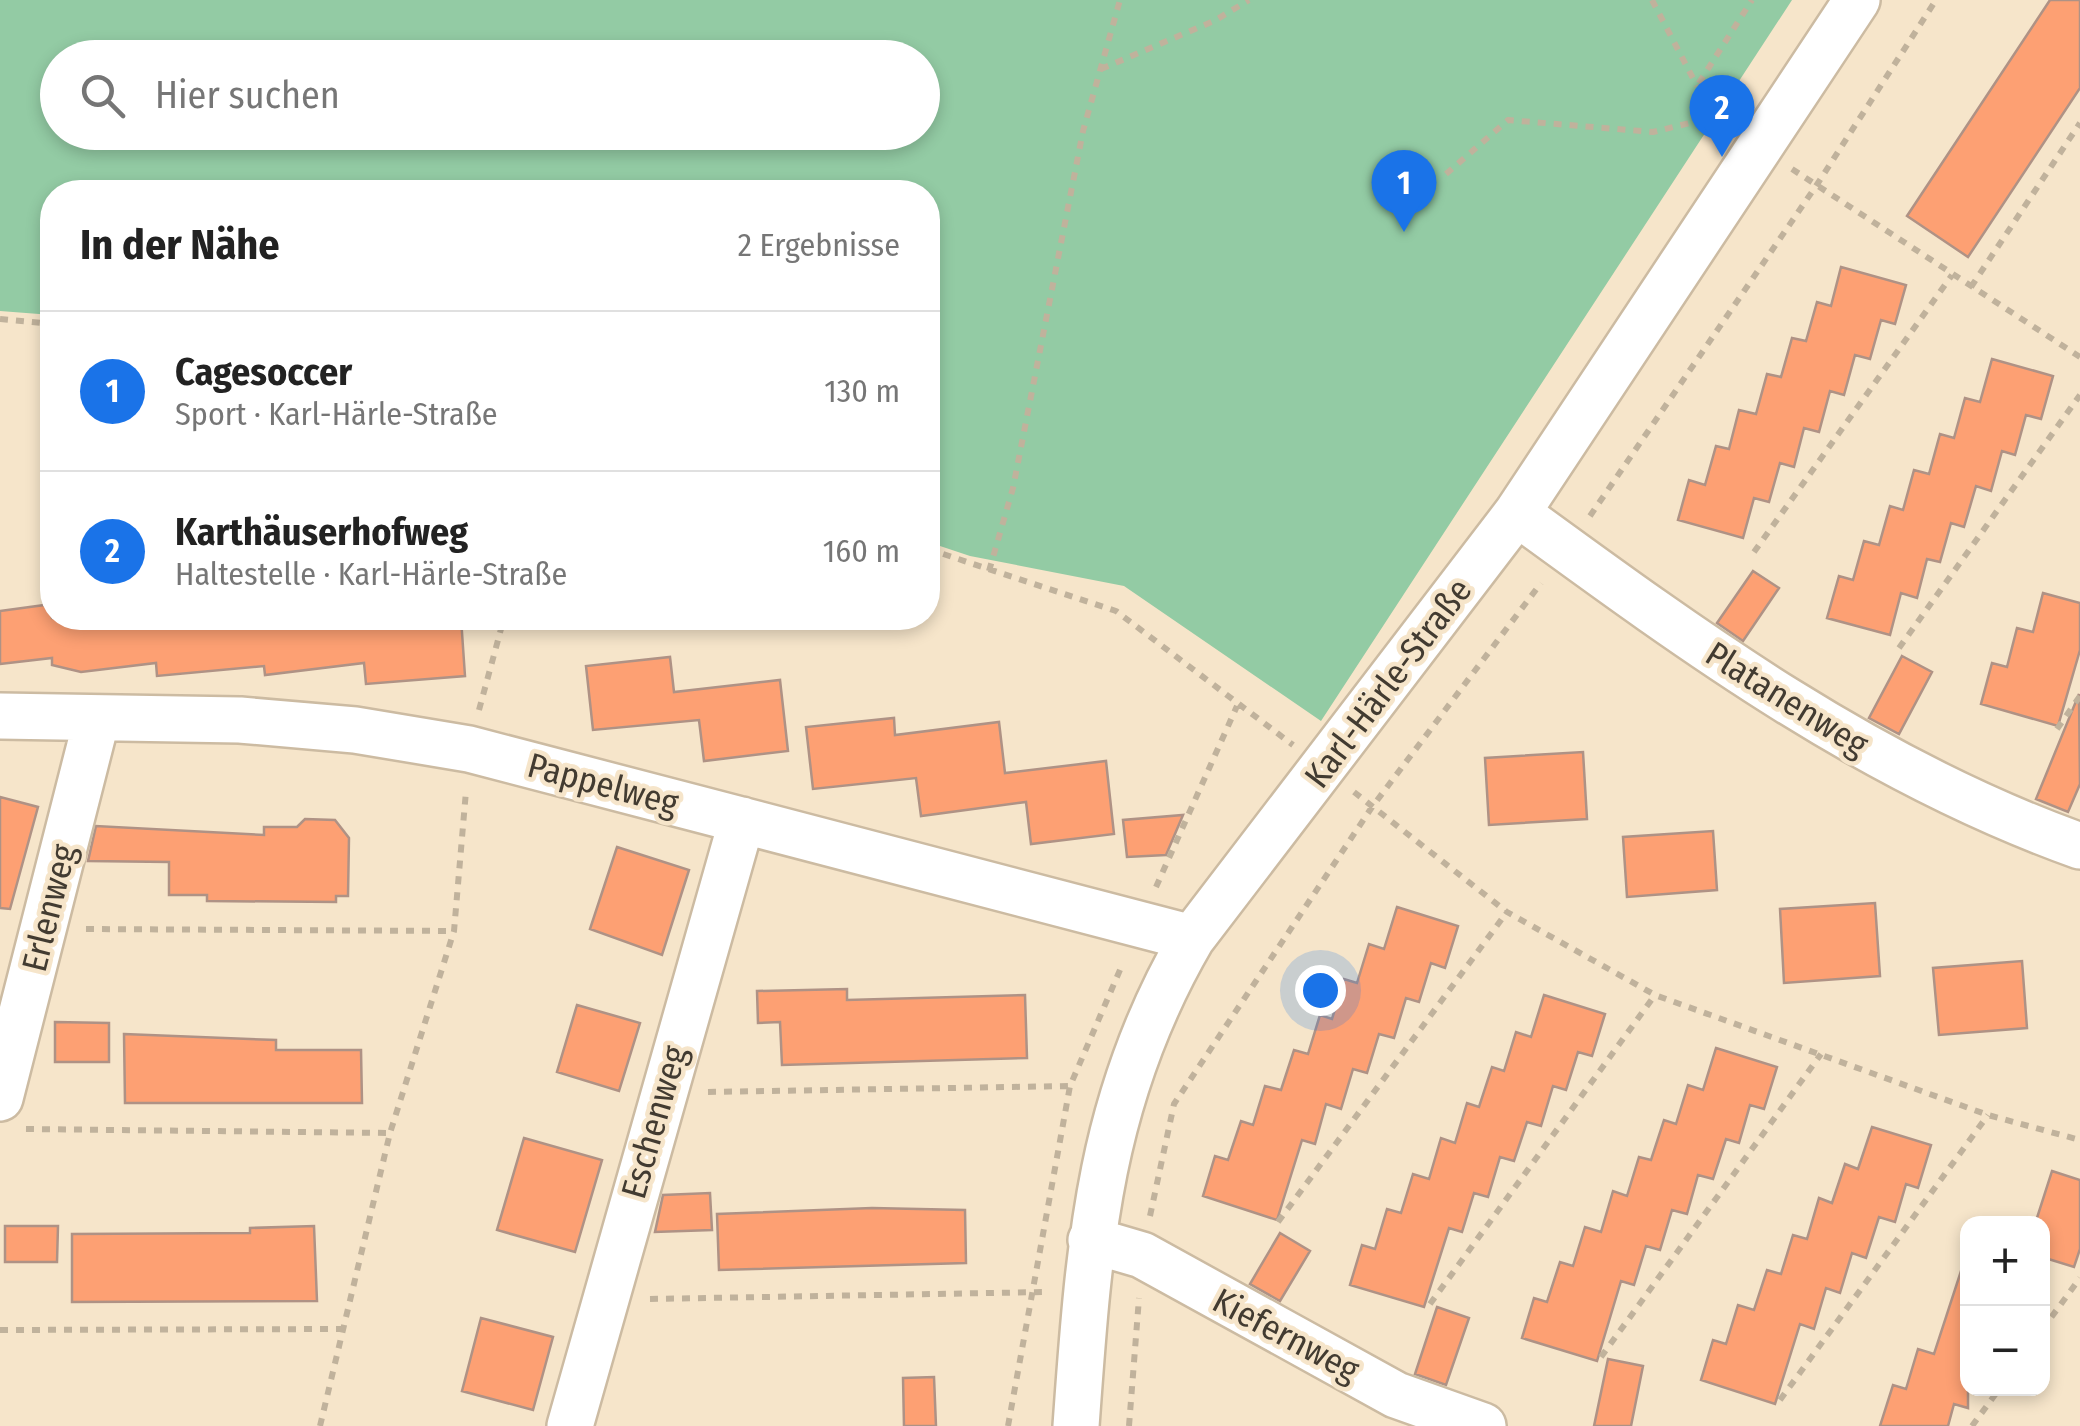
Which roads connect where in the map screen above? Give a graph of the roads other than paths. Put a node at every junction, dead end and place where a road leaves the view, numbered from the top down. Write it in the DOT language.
graph roads {
  1 [pos="1857,0"];
  2 [pos="1517,513"];
  3 [pos="0,716"];
  4 [pos="97,718"];
  5 [pos="742,820"];
  6 [pos="2080,846"];
  7 [pos="1192,938"];
  8 [pos="10,1113"];
  9 [pos="1091,1240"];
  10 [pos="570,1426"];
  11 [pos="1076,1426"];
  12 [pos="1483,1426"];
  1 -- 2 [label="street, Karl-Härle-Straße"];
  2 -- 6 [label="street, Platanenweg"];
  2 -- 7 [label="street, Karl-Härle-Straße"];
  3 -- 4 [label="street, Pappelweg"];
  4 -- 5 [label="street, Pappelweg"];
  4 -- 8 [label="street, Erlenweg"];
  5 -- 7 [label="street, Pappelweg"];
  5 -- 10 [label="street, Eschenweg"];
  7 -- 9 [label="street, Karl-Härle-Straße"];
  9 -- 11 [label="street, Karl-Härle-Straße"];
  9 -- 12 [label="street, Kiefernweg"];
}
